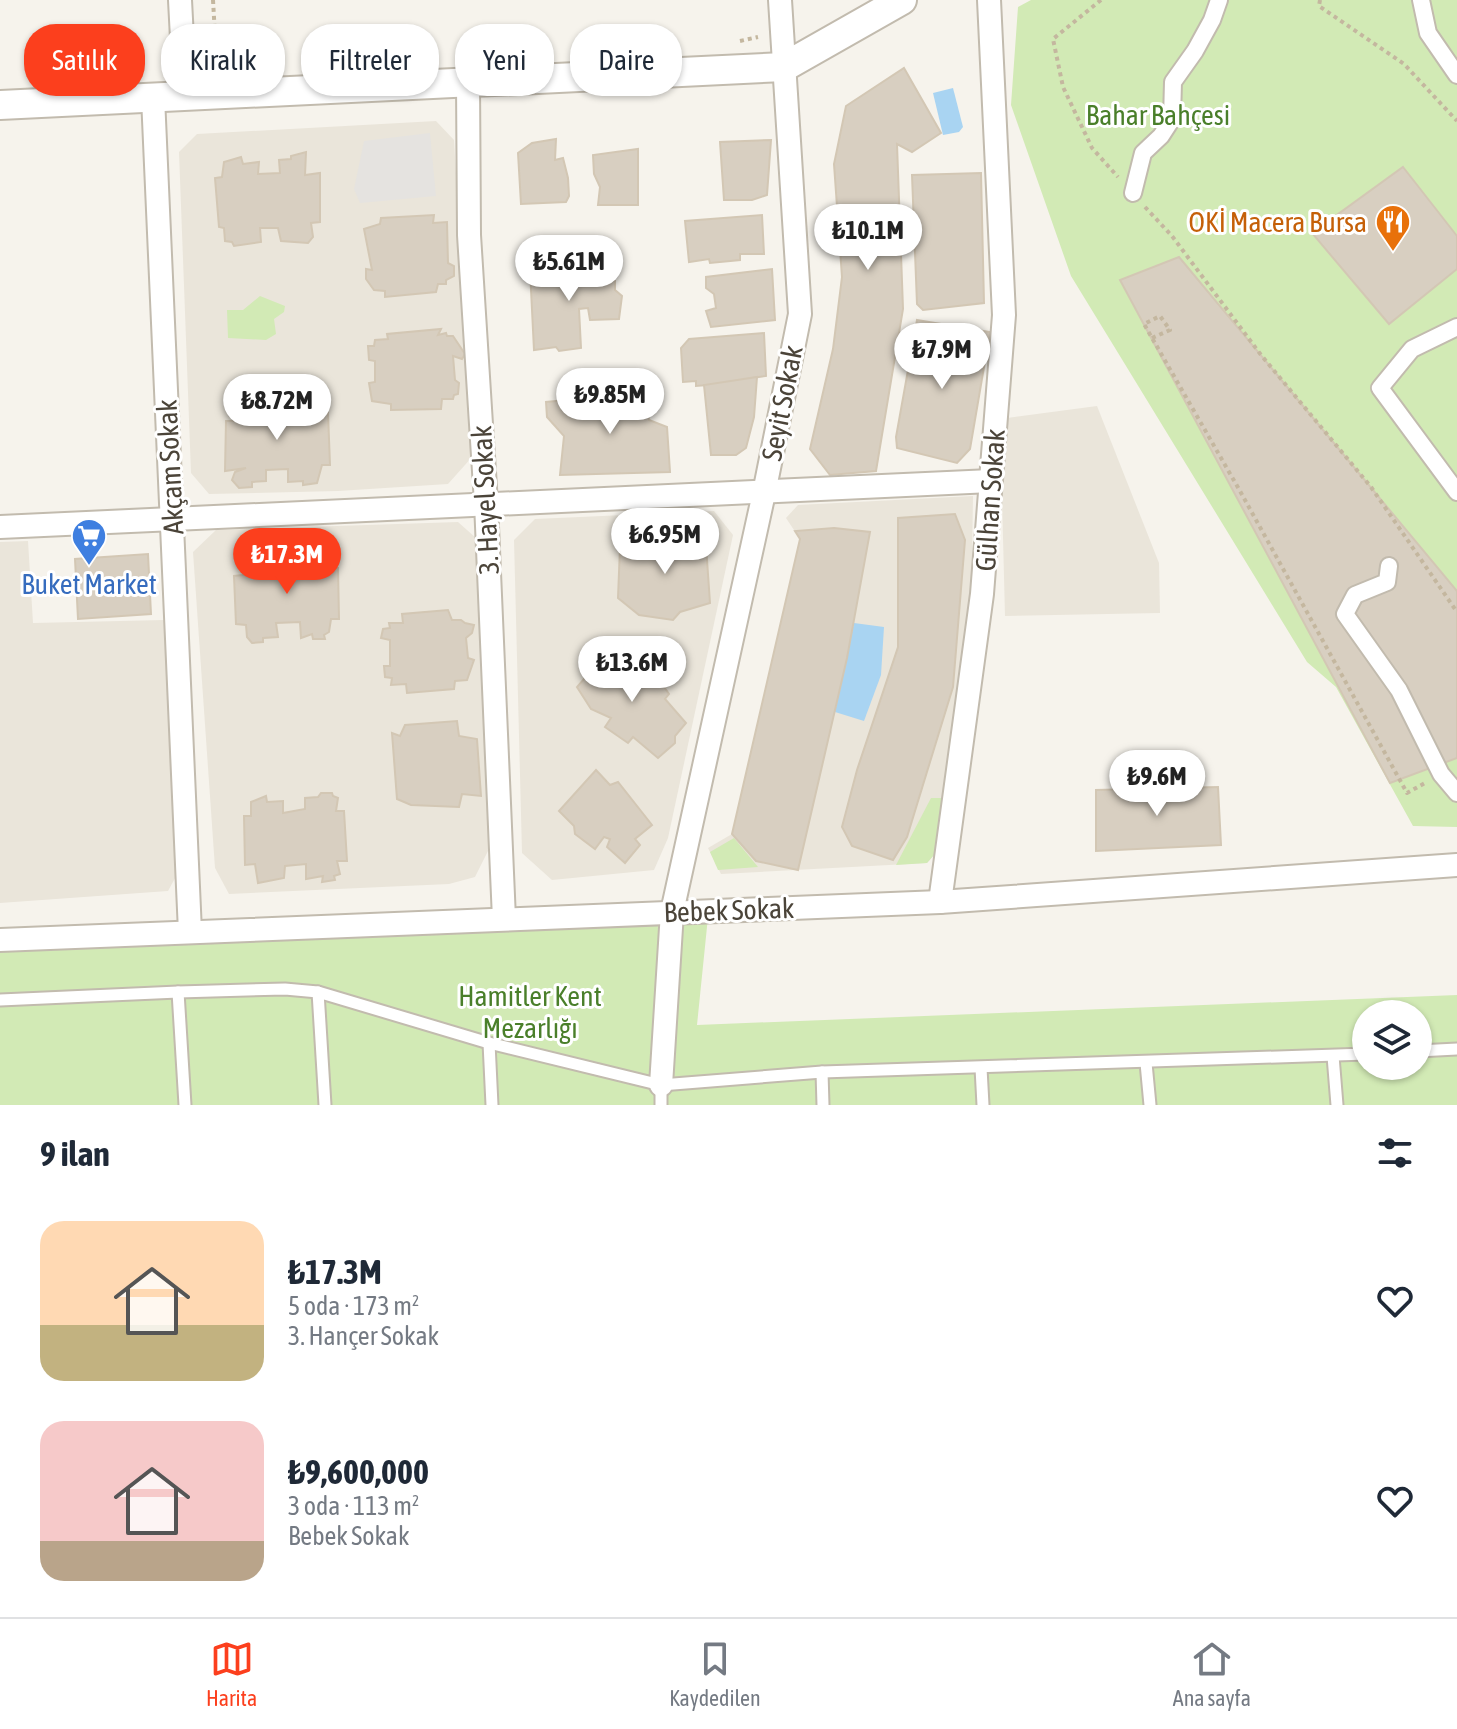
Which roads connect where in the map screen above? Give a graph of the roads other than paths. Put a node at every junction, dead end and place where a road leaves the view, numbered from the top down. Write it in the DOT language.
graph roads {
  1 [pos="180,0"];
  2 [pos="780,0"];
  3 [pos="902,0"];
  4 [pos="989,0"];
  5 [pos="1219,0"];
  6 [pos="1421,0"];
  7 [pos="181,24"];
  8 [pos="784,67"];
  9 [pos="1457,75"];
  10 [pos="554,78"];
  11 [pos="455,83"];
  12 [pos="285,91"];
  13 [pos="185,96"];
  14 [pos="468,96"];
  15 [pos="153,97"];
  16 [pos="0,105"];
  17 [pos="1133,193"];
  18 [pos="1457,327"];
  19 [pos="991,481"];
  20 [pos="1457,492"];
  21 [pos="764,493"];
  22 [pos="486,503"];
  23 [pos="172,518"];
  24 [pos="0,527"];
  25 [pos="1389,566"];
  26 [pos="1457,793"];
  27 [pos="1457,865"];
  28 [pos="940,902"];
  29 [pos="672,912"];
  30 [pos="504,919"];
  31 [pos="190,932"];
  32 [pos="0,940"];
  33 [pos="178,992"];
  34 [pos="318,992"];
  35 [pos="0,1000"];
  36 [pos="489,1043"];
  37 [pos="1457,1049"];
  38 [pos="1432,1050"];
  39 [pos="1352,1055"];
  40 [pos="1333,1056"];
  41 [pos="1146,1063"];
  42 [pos="981,1068"];
  43 [pos="822,1072"];
  44 [pos="661,1095"];
  45 [pos="185,1105"];
  46 [pos="325,1105"];
  47 [pos="492,1105"];
  48 [pos="823,1105"];
  49 [pos="983,1105"];
  50 [pos="1150,1105"];
  51 [pos="1337,1105"];
  1 -- 7 [label="street"];
  2 -- 8 [label="street, Seyit Sokak"];
  3 -- 8 [label="street"];
  4 -- 19 [label="street, Gülhan Sokak"];
  5 -- 17 [label="street"];
  6 -- 9 [label="street"];
  8 -- 10 [label="street"];
  8 -- 21 [label="street, Seyit Sokak"];
  11 -- 12 [label="street"];
  13 -- 15 [label="street"];
  14 -- 22 [label="street, 3. Hayel Sokak"];
  15 -- 16 [label="street"];
  15 -- 23 [label="street, Akçam Sokak"];
  18 -- 20 [label="street"];
  19 -- 21 [label="street"];
  19 -- 28 [label="street, Gülhan Sokak"];
  21 -- 22 [label="street"];
  21 -- 29 [label="street, Seyit Sokak"];
  22 -- 23 [label="street"];
  22 -- 30 [label="street, 3. Hayel Sokak"];
  23 -- 24 [label="street"];
  23 -- 31 [label="street, Akçam Sokak"];
  25 -- 26 [label="street"];
  27 -- 28 [label="street, Bebek Sokak"];
  28 -- 29 [label="street, Bebek Sokak"];
  29 -- 30 [label="street, Bebek Sokak"];
  29 -- 44 [label="street, Seyit Sokak"];
  30 -- 31 [label="street, Bebek Sokak"];
  31 -- 32 [label="street, Bebek Sokak"];
  33 -- 34 [label="lane"];
  33 -- 35 [label="lane"];
  33 -- 45 [label="lane"];
  34 -- 36 [label="lane"];
  34 -- 46 [label="lane"];
  36 -- 44 [label="lane"];
  36 -- 47 [label="lane"];
  37 -- 38 [label="lane"];
  39 -- 40 [label="lane"];
  40 -- 41 [label="lane"];
  40 -- 51 [label="lane"];
  41 -- 42 [label="lane"];
  41 -- 50 [label="lane"];
  42 -- 43 [label="lane"];
  42 -- 49 [label="lane"];
  43 -- 44 [label="lane"];
  43 -- 48 [label="lane"];
}
